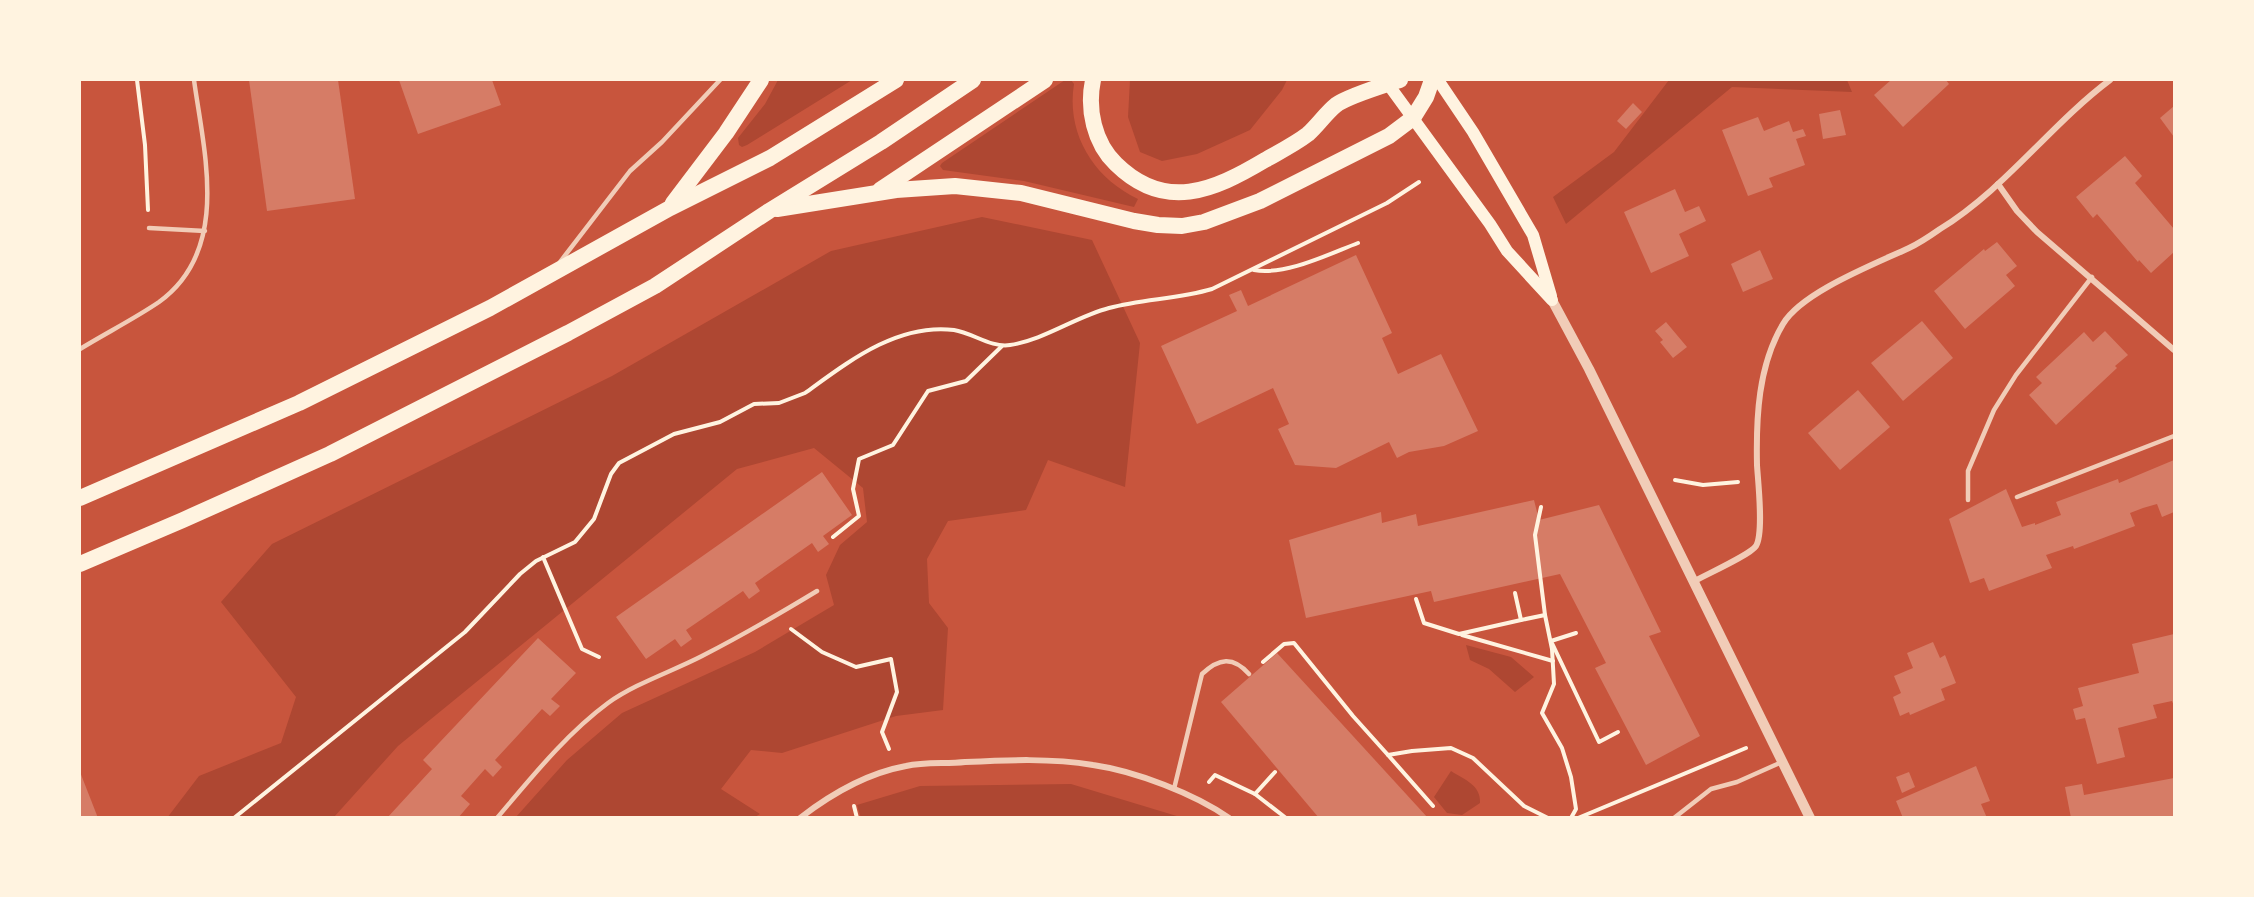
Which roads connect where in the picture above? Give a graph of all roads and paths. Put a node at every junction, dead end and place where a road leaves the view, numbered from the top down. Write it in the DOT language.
graph roads {
  1 [pos="137,80"];
  2 [pos="194,80"];
  3 [pos="720,80"];
  4 [pos="761,80"];
  5 [pos="896,80"];
  6 [pos="973,80"];
  7 [pos="1045,80"];
  8 [pos="1093,80"];
  9 [pos="1432,80"];
  10 [pos="1438,80"];
  11 [pos="2110,80"];
  12 [pos="1391,81"];
  13 [pos="1413,118"];
  14 [pos="1419,182"];
  15 [pos="1998,184"];
  16 [pos="874,193"];
  17 [pos="670,208"];
  18 [pos="769,211"];
  19 [pos="149,228"];
  20 [pos="205,231"];
  21 [pos="1358,243"];
  22 [pos="1254,270"];
  23 [pos="551,274"];
  24 [pos="2092,277"];
  25 [pos="1552,300"];
  26 [pos="1002,346"];
  27 [pos="80,349"];
  28 [pos="2175,350"];
  29 [pos="2175,436"];
  30 [pos="1675,480"];
  31 [pos="1739,482"];
  32 [pos="2017,497"];
  33 [pos="80,498"];
  34 [pos="1968,500"];
  35 [pos="1541,507"];
  36 [pos="833,537"];
  37 [pos="543,557"];
  38 [pos="80,564"];
  39 [pos="1693,582"];
  40 [pos="817,591"];
  41 [pos="1515,593"];
  42 [pos="1416,600"];
  43 [pos="1545,615"];
  44 [pos="1521,620"];
  45 [pos="784,624"];
  46 [pos="1576,633"];
  47 [pos="1459,634"];
  48 [pos="1551,641"];
  49 [pos="599,657"];
  50 [pos="1553,661"];
  51 [pos="1258,666"];
  52 [pos="1249,674"];
  53 [pos="1618,732"];
  54 [pos="1746,748"];
  55 [pos="889,749"];
  56 [pos="1388,755"];
  57 [pos="1782,762"];
  58 [pos="1275,772"];
  59 [pos="1209,782"];
  60 [pos="1174,789"];
  61 [pos="1255,794"];
  62 [pos="1433,806"];
  63 [pos="234,818"];
  64 [pos="497,818"];
  65 [pos="800,818"];
  66 [pos="1229,818"];
  67 [pos="1286,818"];
  68 [pos="1548,818"];
  69 [pos="1571,818"];
  70 [pos="1578,818"];
  71 [pos="1674,818"];
  72 [pos="1810,818"];
  1 -- 19 [label="path"];
  2 -- 20 [label="lane"];
  3 -- 23 [label="lane"];
  4 -- 17 [label="highway"];
  5 -- 17 [label="highway"];
  6 -- 18 [label="highway"];
  7 -- 16 [label="highway"];
  8 -- 12 [label="highway"];
  9 -- 13 [label="highway"];
  10 -- 25 [label="main road"];
  11 -- 15 [label="street"];
  12 -- 13 [label="main road"];
  13 -- 16 [label="highway"];
  13 -- 25 [label="main road"];
  14 -- 22 [label="path"];
  15 -- 24 [label="street"];
  15 -- 39 [label="street"];
  16 -- 18 [label="highway"];
  17 -- 23 [label="highway"];
  18 -- 38 [label="highway"];
  19 -- 20 [label="lane"];
  20 -- 27 [label="lane"];
  21 -- 22 [label="path"];
  22 -- 26 [label="path"];
  23 -- 33 [label="highway"];
  24 -- 28 [label="street"];
  24 -- 34 [label="lane"];
  25 -- 39 [label="street"];
  26 -- 36 [label="path"];
  26 -- 37 [label="path"];
  29 -- 32 [label="lane"];
  30 -- 31 [label="path"];
  35 -- 43 [label="path"];
  37 -- 49 [label="path"];
  37 -- 63 [label="path"];
  39 -- 57 [label="street"];
  40 -- 64 [label="lane"];
  41 -- 44 [label="path"];
  42 -- 47 [label="path"];
  43 -- 44 [label="path"];
  43 -- 48 [label="path"];
  44 -- 47 [label="path"];
  45 -- 55 [label="path"];
  46 -- 48 [label="path"];
  47 -- 50 [label="path"];
  48 -- 50 [label="path"];
  48 -- 53 [label="path"];
  50 -- 69 [label="path"];
  51 -- 56 [label="path"];
  52 -- 60 [label="lane"];
  54 -- 70 [label="path"];
  56 -- 62 [label="path"];
  56 -- 68 [label="path"];
  57 -- 71 [label="lane"];
  57 -- 72 [label="street"];
  58 -- 61 [label="path"];
  59 -- 61 [label="path"];
  60 -- 65 [label="street"];
  60 -- 66 [label="street"];
  61 -- 67 [label="path"];
}
